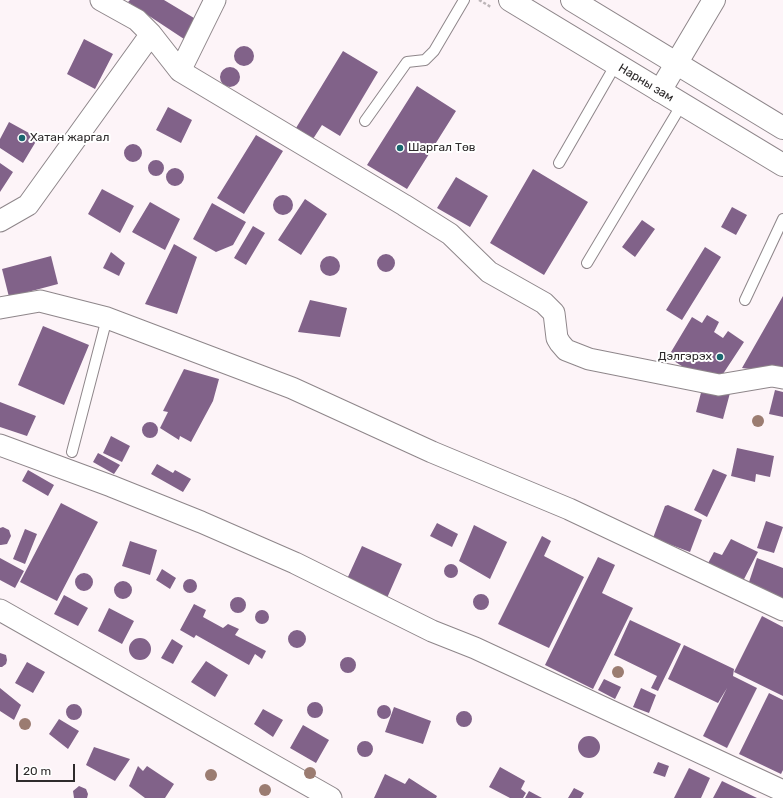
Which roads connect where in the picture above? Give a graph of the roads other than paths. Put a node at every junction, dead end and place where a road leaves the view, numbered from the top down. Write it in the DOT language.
graph roads {
  1 [pos="101,0"];
  2 [pos="215,0"];
  3 [pos="464,0"];
  4 [pos="510,0"];
  5 [pos="572,0"];
  6 [pos="714,0"];
  7 [pos="151,34"];
  8 [pos="616,64"];
  9 [pos="676,64"];
  10 [pos="180,71"];
  11 [pos="660,91"];
  12 [pos="682,104"];
  13 [pos="365,121"];
  14 [pos="783,128"];
  15 [pos="559,163"];
  16 [pos="783,165"];
  17 [pos="783,219"];
  18 [pos="0,221"];
  19 [pos="587,263"];
  20 [pos="744,300"];
  21 [pos="0,308"];
  22 [pos="107,318"];
  23 [pos="783,378"];
  24 [pos="0,445"];
  25 [pos="72,452"];
  26 [pos="0,610"];
  27 [pos="783,610"];
  28 [pos="783,791"];
  29 [pos="331,798"];
  1 -- 7 [label="street"];
  2 -- 10 [label="street"];
  3 -- 13 [label="lane"];
  4 -- 8 [label="main road, Нарны зам"];
  5 -- 9 [label="main road"];
  6 -- 9 [label="main road"];
  7 -- 10 [label="street"];
  7 -- 18 [label="street"];
  8 -- 11 [label="main road, Нарны зам"];
  8 -- 15 [label="lane"];
  9 -- 11 [label="main road"];
  9 -- 14 [label="main road"];
  10 -- 23 [label="street"];
  11 -- 12 [label="main road, Нарны зам"];
  12 -- 16 [label="main road, Нарны зам"];
  12 -- 19 [label="lane"];
  17 -- 20 [label="lane"];
  21 -- 22 [label="street"];
  22 -- 25 [label="lane"];
  22 -- 27 [label="street"];
  24 -- 28 [label="street"];
  26 -- 29 [label="street"];
}
